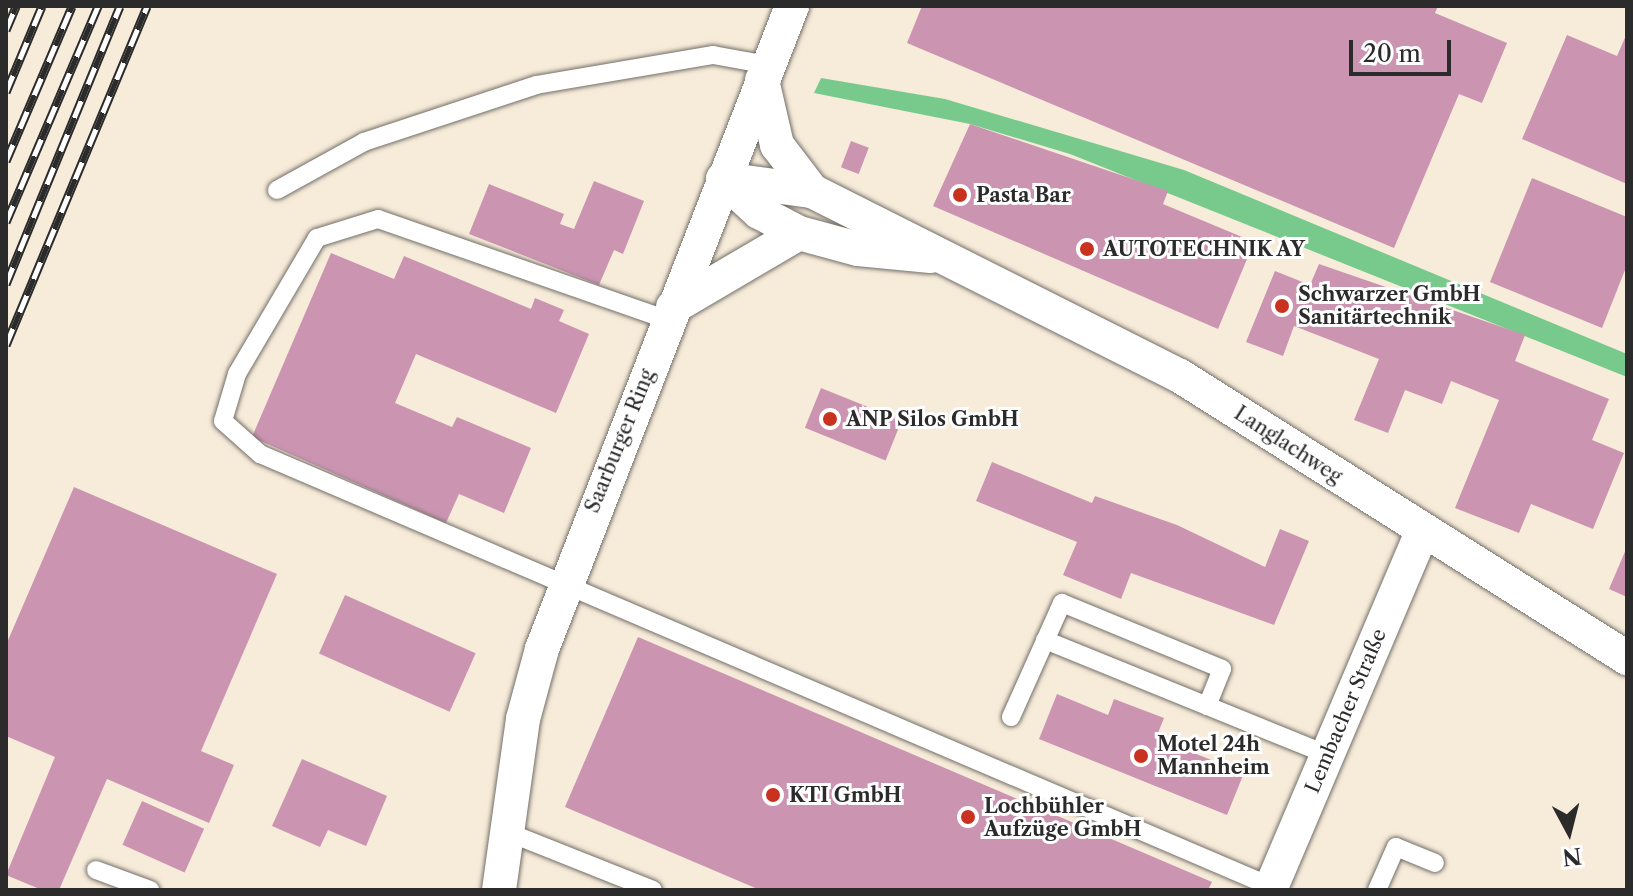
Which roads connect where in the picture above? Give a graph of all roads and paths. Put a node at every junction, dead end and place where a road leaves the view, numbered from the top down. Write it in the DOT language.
graph roads {
  1 [pos="792,6"];
  2 [pos="765,72"];
  3 [pos="723,179"];
  4 [pos="277,190"];
  5 [pos="812,191"];
  6 [pos="799,233"];
  7 [pos="935,257"];
  8 [pos="670,313"];
  9 [pos="1422,532"];
  10 [pos="564,582"];
  11 [pos="1045,640"];
  12 [pos="1627,658"];
  13 [pos="1207,706"];
  14 [pos="1011,717"];
  15 [pos="1328,755"];
  16 [pos="505,831"];
  17 [pos="1435,863"];
  18 [pos="96,870"];
  19 [pos="1271,889"];
  20 [pos="150,890"];
  21 [pos="499,890"];
  22 [pos="653,890"];
  23 [pos="1377,890"];
  1 -- 2 [label="street, Saarburger Ring"];
  2 -- 3 [label="street, Saarburger Ring"];
  2 -- 4 [label="lane"];
  2 -- 5 [label="street, Langlachweg"];
  3 -- 5 [label="street, Langlachweg"];
  3 -- 6 [label="street, Langlachweg"];
  3 -- 8 [label="street, Saarburger Ring"];
  5 -- 7 [label="street, Langlachweg"];
  6 -- 7 [label="street, Langlachweg"];
  6 -- 8 [label="street"];
  7 -- 9 [label="street, Langlachweg"];
  8 -- 10 [label="street, Saarburger Ring"];
  8 -- 10 [label="lane"];
  9 -- 12 [label="street, Langlachweg"];
  9 -- 15 [label="street, Lembacher Straße"];
  10 -- 16 [label="street, Saarburger Ring"];
  10 -- 19 [label="lane"];
  11 -- 13 [label="lane"];
  11 -- 13 [label="lane"];
  11 -- 14 [label="lane"];
  13 -- 15 [label="lane"];
  15 -- 19 [label="street, Lembacher Straße"];
  16 -- 21 [label="street, Saarburger Ring"];
  16 -- 22 [label="lane"];
  17 -- 23 [label="lane"];
  18 -- 20 [label="lane"];
}
